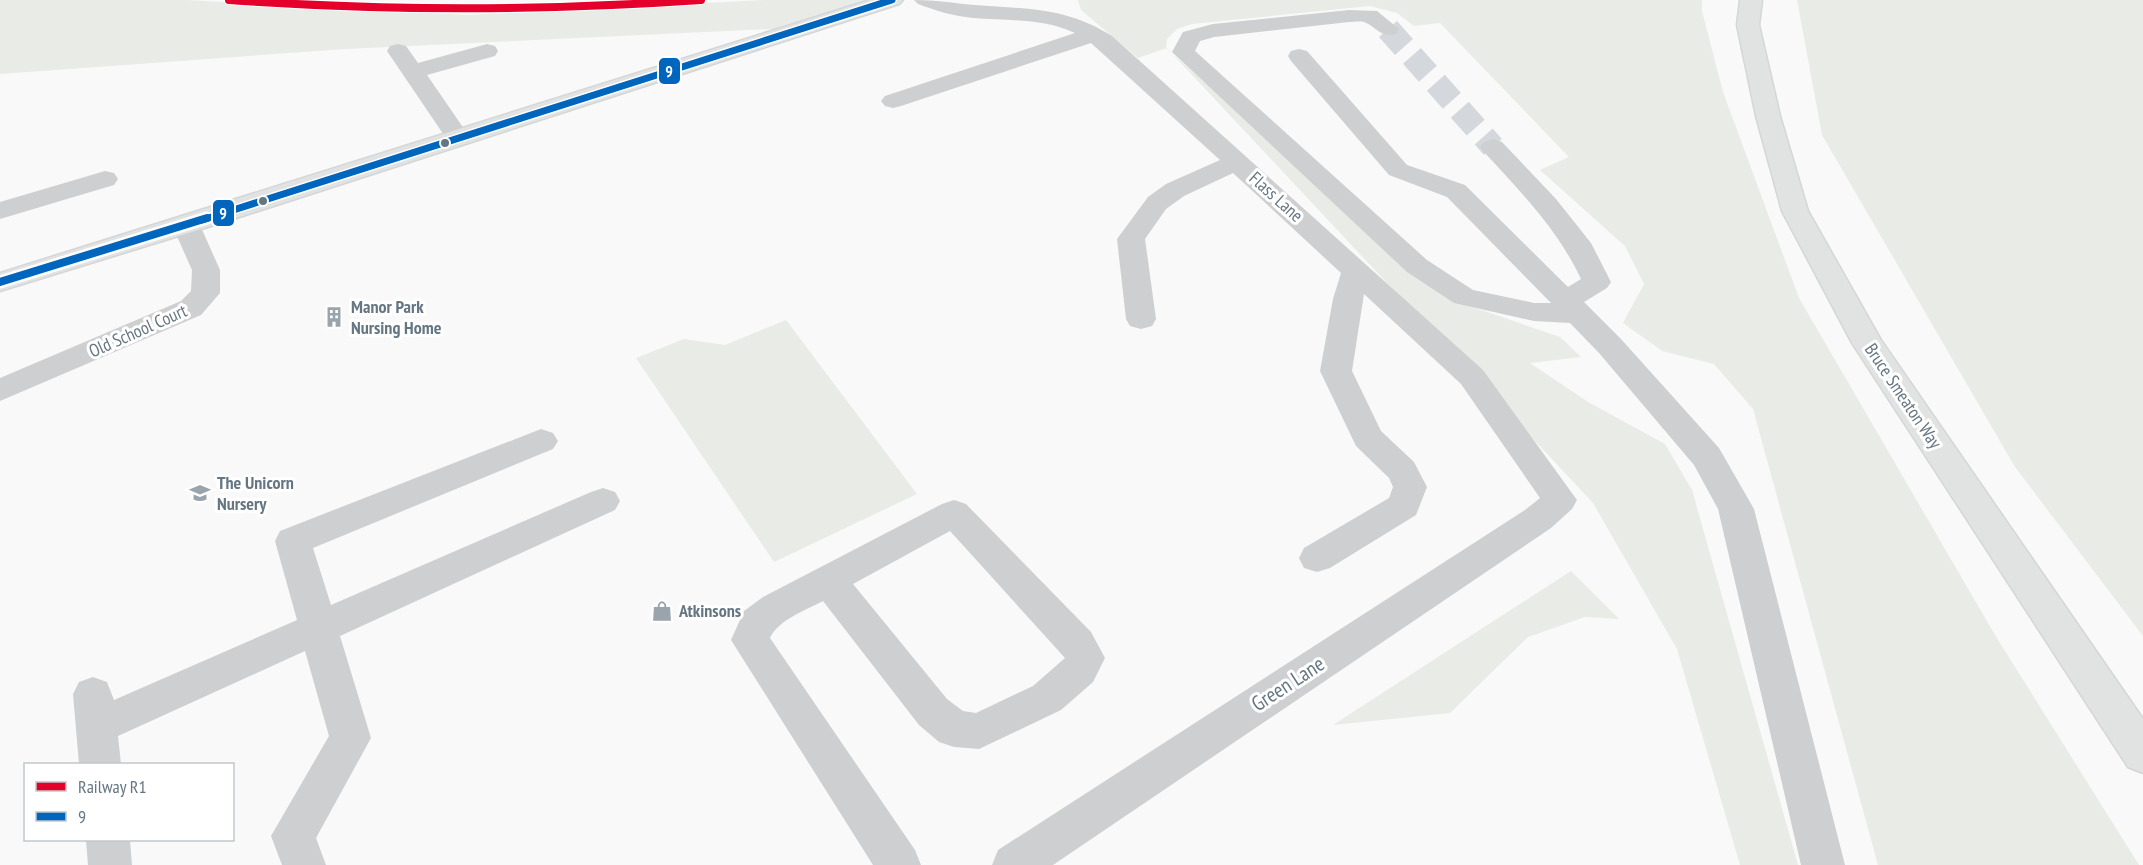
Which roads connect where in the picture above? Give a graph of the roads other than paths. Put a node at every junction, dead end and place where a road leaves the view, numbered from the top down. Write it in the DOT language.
graph roads {
  1 [pos="892,0"];
  2 [pos="925,0"];
  3 [pos="1751,0"];
  4 [pos="1388,29"];
  5 [pos="1095,35"];
  6 [pos="398,51"];
  7 [pos="487,51"];
  8 [pos="1299,56"];
  9 [pos="413,72"];
  10 [pos="893,101"];
  11 [pos="459,139"];
  12 [pos="1493,147"];
  13 [pos="1237,162"];
  14 [pos="105,179"];
  15 [pos="0,211"];
  16 [pos="186,225"];
  17 [pos="1356,271"];
  18 [pos="0,282"];
  19 [pos="1572,307"];
  20 [pos="1141,319"];
  21 [pos="0,390"];
  22 [pos="541,441"];
  23 [pos="1560,500"];
  24 [pos="603,501"];
  25 [pos="1317,558"];
  26 [pos="828,580"];
  27 [pos="318,628"];
  28 [pos="97,729"];
  29 [pos="2143,754"];
  30 [pos="108,841"];
  31 [pos="110,865"];
  32 [pos="304,865"];
  33 [pos="899,865"];
  34 [pos="1014,865"];
  35 [pos="1823,865"];
  1 -- 11 [label="main road"];
  2 -- 5 [label="street, Flass Lane"];
  3 -- 29 [label="main road, Bruce Smeaton Way"];
  4 -- 19 [label="street"];
  5 -- 10 [label="street"];
  5 -- 13 [label="street, Flass Lane"];
  6 -- 9 [label="street"];
  7 -- 9 [label="street"];
  8 -- 19 [label="street"];
  9 -- 11 [label="street"];
  11 -- 16 [label="main road"];
  12 -- 19 [label="street"];
  13 -- 17 [label="street, Flass Lane"];
  13 -- 20 [label="street"];
  14 -- 15 [label="street"];
  16 -- 18 [label="main road"];
  16 -- 21 [label="street, Old School Court"];
  17 -- 23 [label="street, Flass Lane"];
  17 -- 25 [label="street"];
  19 -- 35 [label="street"];
  22 -- 27 [label="street"];
  23 -- 34 [label="street, Green Lane"];
  24 -- 27 [label="street"];
  26 -- 26 [label="street"];
  26 -- 33 [label="street"];
  27 -- 28 [label="street"];
  27 -- 32 [label="street"];
  30 -- 31 [label="street"];
}
